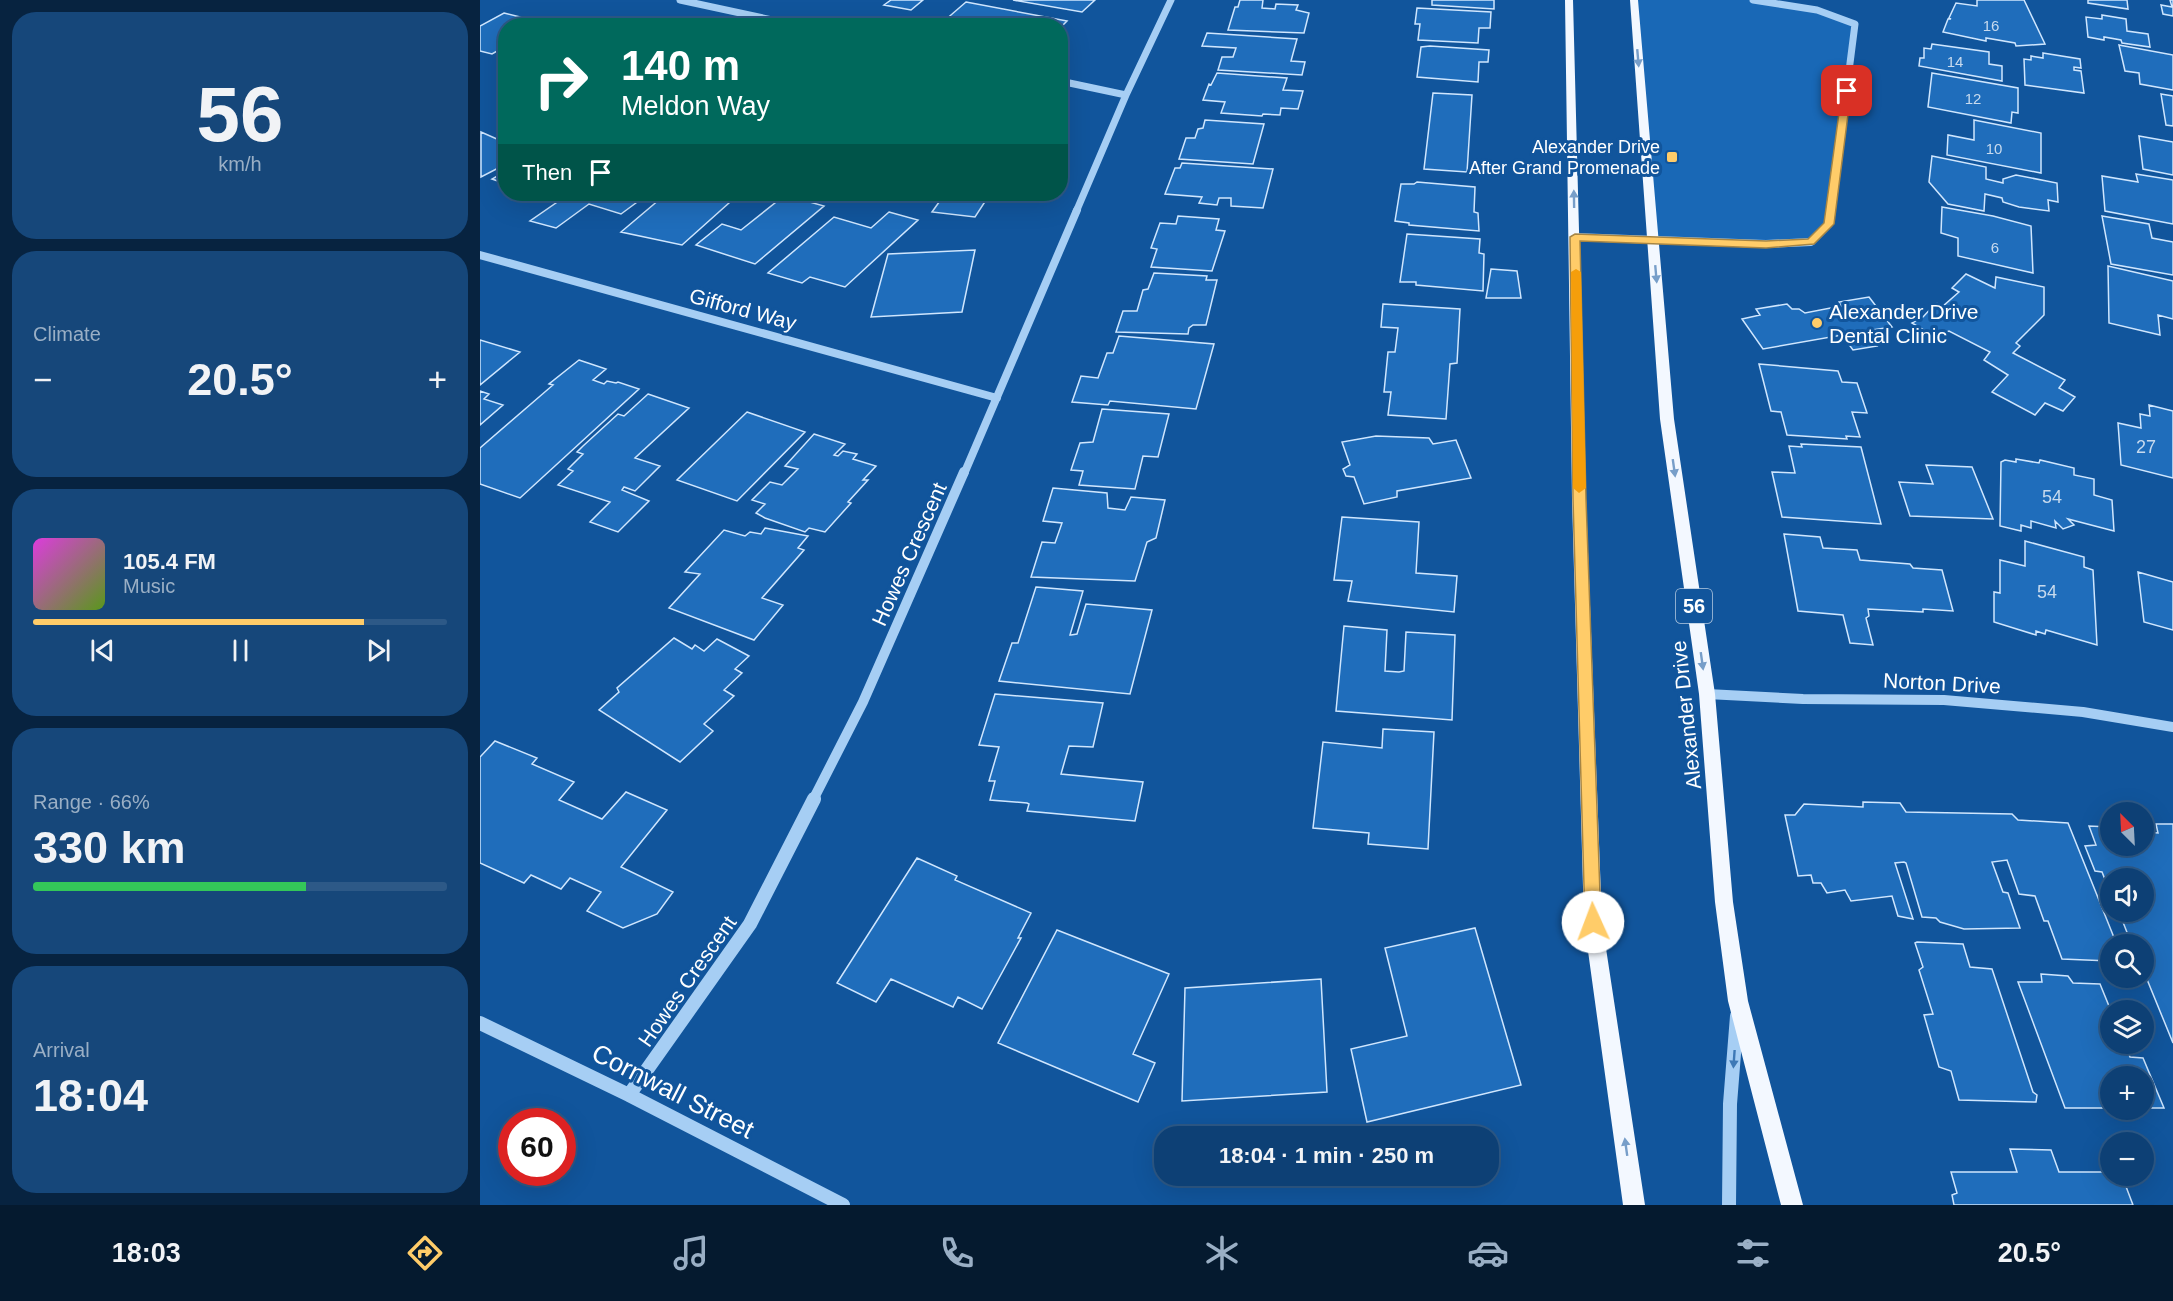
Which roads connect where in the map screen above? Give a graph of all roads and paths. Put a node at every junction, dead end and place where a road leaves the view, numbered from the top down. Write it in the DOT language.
graph roads {
  1 [pos="680,0"];
  2 [pos="1171,0"];
  3 [pos="1569,0"];
  4 [pos="1634,0"];
  5 [pos="1753,0"];
  6 [pos="763,18"];
  7 [pos="1068,83"];
  8 [pos="1126,95"];
  9 [pos="1575,237"];
  10 [pos="1653,240"];
  11 [pos="480,255"];
  12 [pos="997,398"];
  13 [pos="1707,694"];
  14 [pos="2173,727"];
  15 [pos="1738,1001"];
  16 [pos="480,1023"];
  17 [pos="630,1095"];
  18 [pos="843,1205"];
  19 [pos="1634,1205"];
  20 [pos="1729,1205"];
  21 [pos="1792,1205"];
  1 -- 6 [label="street"];
  2 -- 8 [label="street, Howes Crescent"];
  9 -- 3 [label="main road, one-way"];
  4 -- 10 [label="main road, Alexander Drive / 56, one-way"];
  5 -- 10 [label="street"];
  7 -- 8 [label="street"];
  8 -- 12 [label="street, Howes Crescent"];
  9 -- 10 [label="street"];
  19 -- 9 [label="main road, one-way"];
  10 -- 13 [label="main road, Alexander Drive / 56, one-way"];
  11 -- 12 [label="street, Gifford Way"];
  12 -- 17 [label="street, Howes Crescent"];
  13 -- 14 [label="street, Norton Drive"];
  13 -- 15 [label="main road, Alexander Drive / 56"];
  15 -- 20 [label="street, one-way"];
  15 -- 21 [label="main road, Alexander Drive / 56"];
  16 -- 17 [label="street, Cornwall Street"];
  17 -- 18 [label="street, Cornwall Street"];
}
